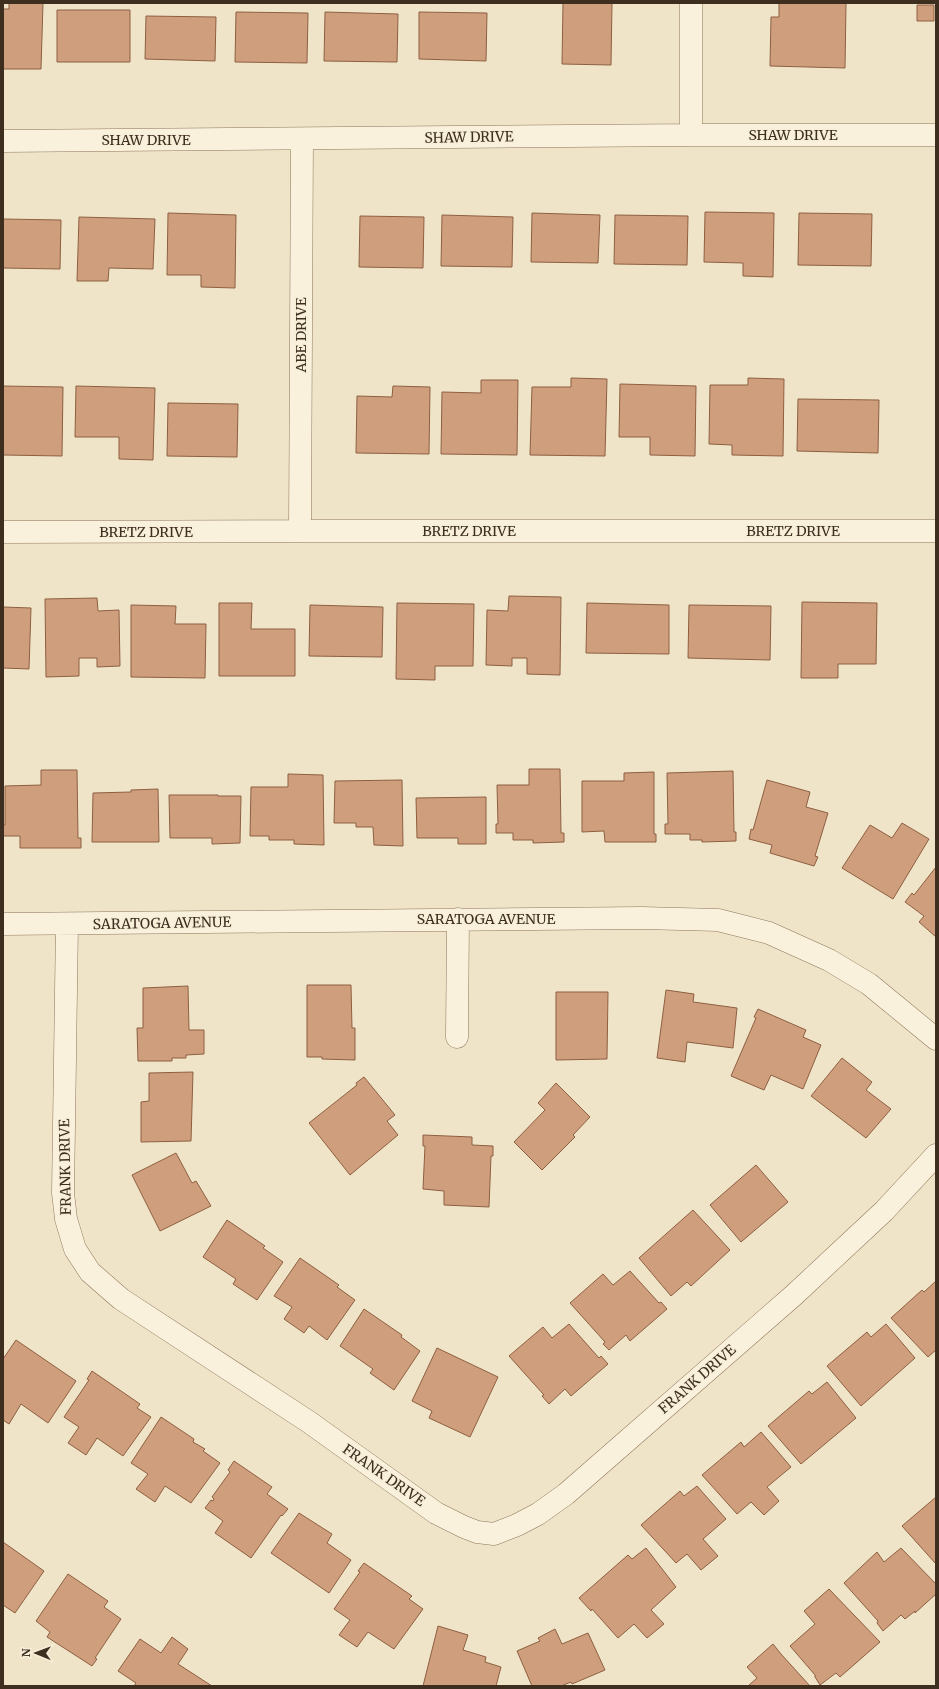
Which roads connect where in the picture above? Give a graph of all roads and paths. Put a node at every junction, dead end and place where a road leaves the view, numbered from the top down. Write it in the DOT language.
graph roads {
  1 [pos="690,3"];
  2 [pos="691,135"];
  3 [pos="936,135"];
  4 [pos="302,139"];
  5 [pos="3,141"];
  6 [pos="300,531"];
  7 [pos="936,531"];
  8 [pos="3,532"];
  9 [pos="458,919"];
  10 [pos="3,924"];
  11 [pos="67,924"];
  12 [pos="457,1037"];
  13 [pos="936,1039"];
  14 [pos="936,1155"];
  1 -- 2 [label="street"];
  2 -- 3 [label="street, SHAW DRIVE"];
  2 -- 4 [label="street, SHAW DRIVE"];
  4 -- 5 [label="street, SHAW DRIVE"];
  4 -- 6 [label="street, ABE DRIVE"];
  6 -- 7 [label="street, BRETZ DRIVE"];
  6 -- 8 [label="street, BRETZ DRIVE"];
  9 -- 11 [label="street, SARATOGA AVENUE"];
  9 -- 12 [label="street"];
  9 -- 13 [label="street, SARATOGA AVENUE"];
  10 -- 11 [label="street, SARATOGA AVENUE"];
  11 -- 14 [label="street, FRANK DRIVE"];
}
